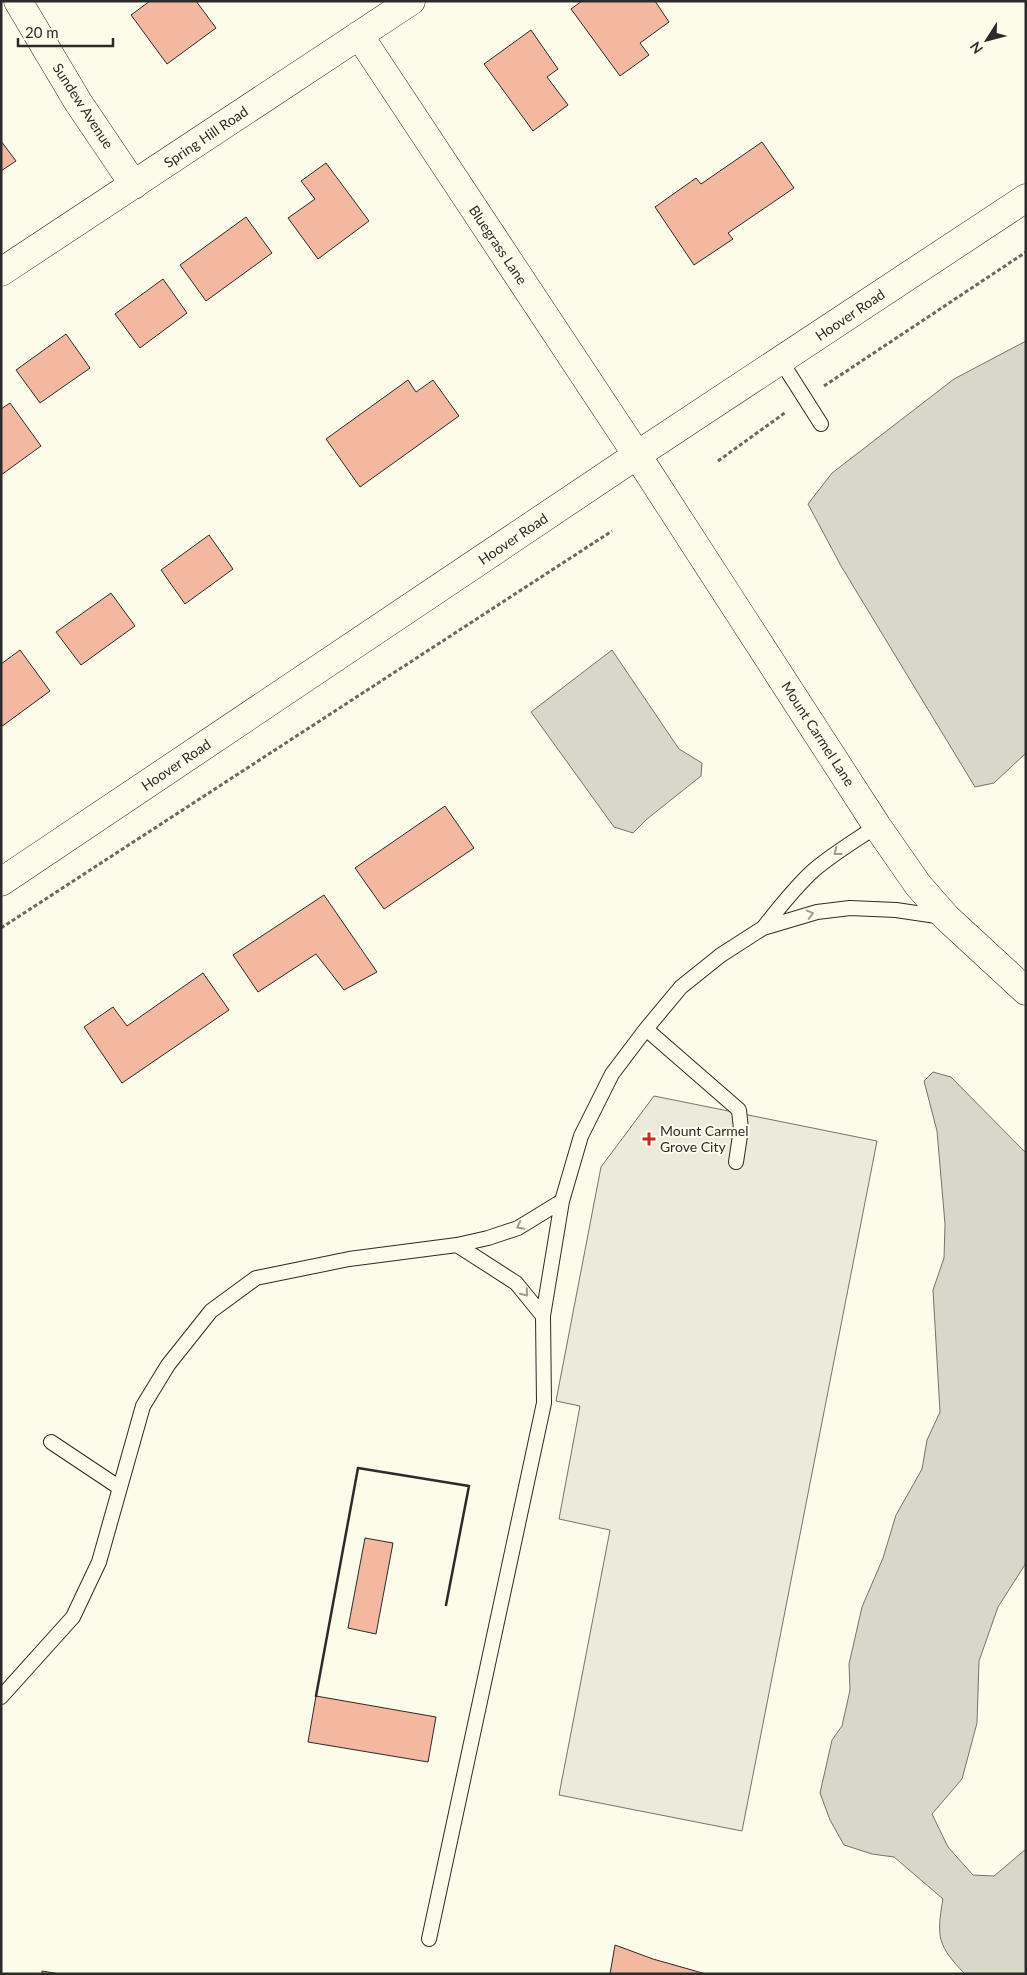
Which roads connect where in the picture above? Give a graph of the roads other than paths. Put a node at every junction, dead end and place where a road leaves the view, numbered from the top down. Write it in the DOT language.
graph roads {
  1 [pos="18,1"];
  2 [pos="412,1"];
  3 [pos="359,35"];
  4 [pos="134,185"];
  5 [pos="1026,198"];
  6 [pos="1,272"];
  7 [pos="781,361"];
  8 [pos="822,424"];
  9 [pos="637,455"];
  10 [pos="877,826"];
  11 [pos="1,882"];
  12 [pos="947,918"];
  13 [pos="763,928"];
  14 [pos="1026,991"];
  15 [pos="646,1028"];
  16 [pos="736,1162"];
  17 [pos="562,1202"];
  18 [pos="457,1245"];
  19 [pos="543,1316"];
  20 [pos="51,1442"];
  21 [pos="120,1488"];
  22 [pos="1,1697"];
  23 [pos="429,1939"];
  1 -- 4 [label="street, Sundew Avenue"];
  2 -- 3 [label="street, Spring Hill Road"];
  3 -- 4 [label="street, Spring Hill Road"];
  3 -- 9 [label="street, Bluegrass Lane"];
  4 -- 6 [label="street, Spring Hill Road"];
  5 -- 7 [label="street, Hoover Road"];
  7 -- 8 [label="lane"];
  7 -- 9 [label="street, Hoover Road"];
  9 -- 10 [label="street, Mount Carmel Lane"];
  9 -- 11 [label="street, Hoover Road"];
  10 -- 12 [label="street, Mount Carmel Lane"];
  10 -- 13 [label="lane, one-way"];
  13 -- 12 [label="lane, one-way"];
  12 -- 14 [label="street, Mount Carmel Lane"];
  13 -- 15 [label="lane"];
  15 -- 16 [label="lane"];
  15 -- 17 [label="lane"];
  17 -- 18 [label="lane, one-way"];
  17 -- 19 [label="lane"];
  18 -- 19 [label="lane, one-way"];
  18 -- 21 [label="lane"];
  19 -- 23 [label="lane"];
  20 -- 21 [label="lane"];
  21 -- 22 [label="lane"];
}
